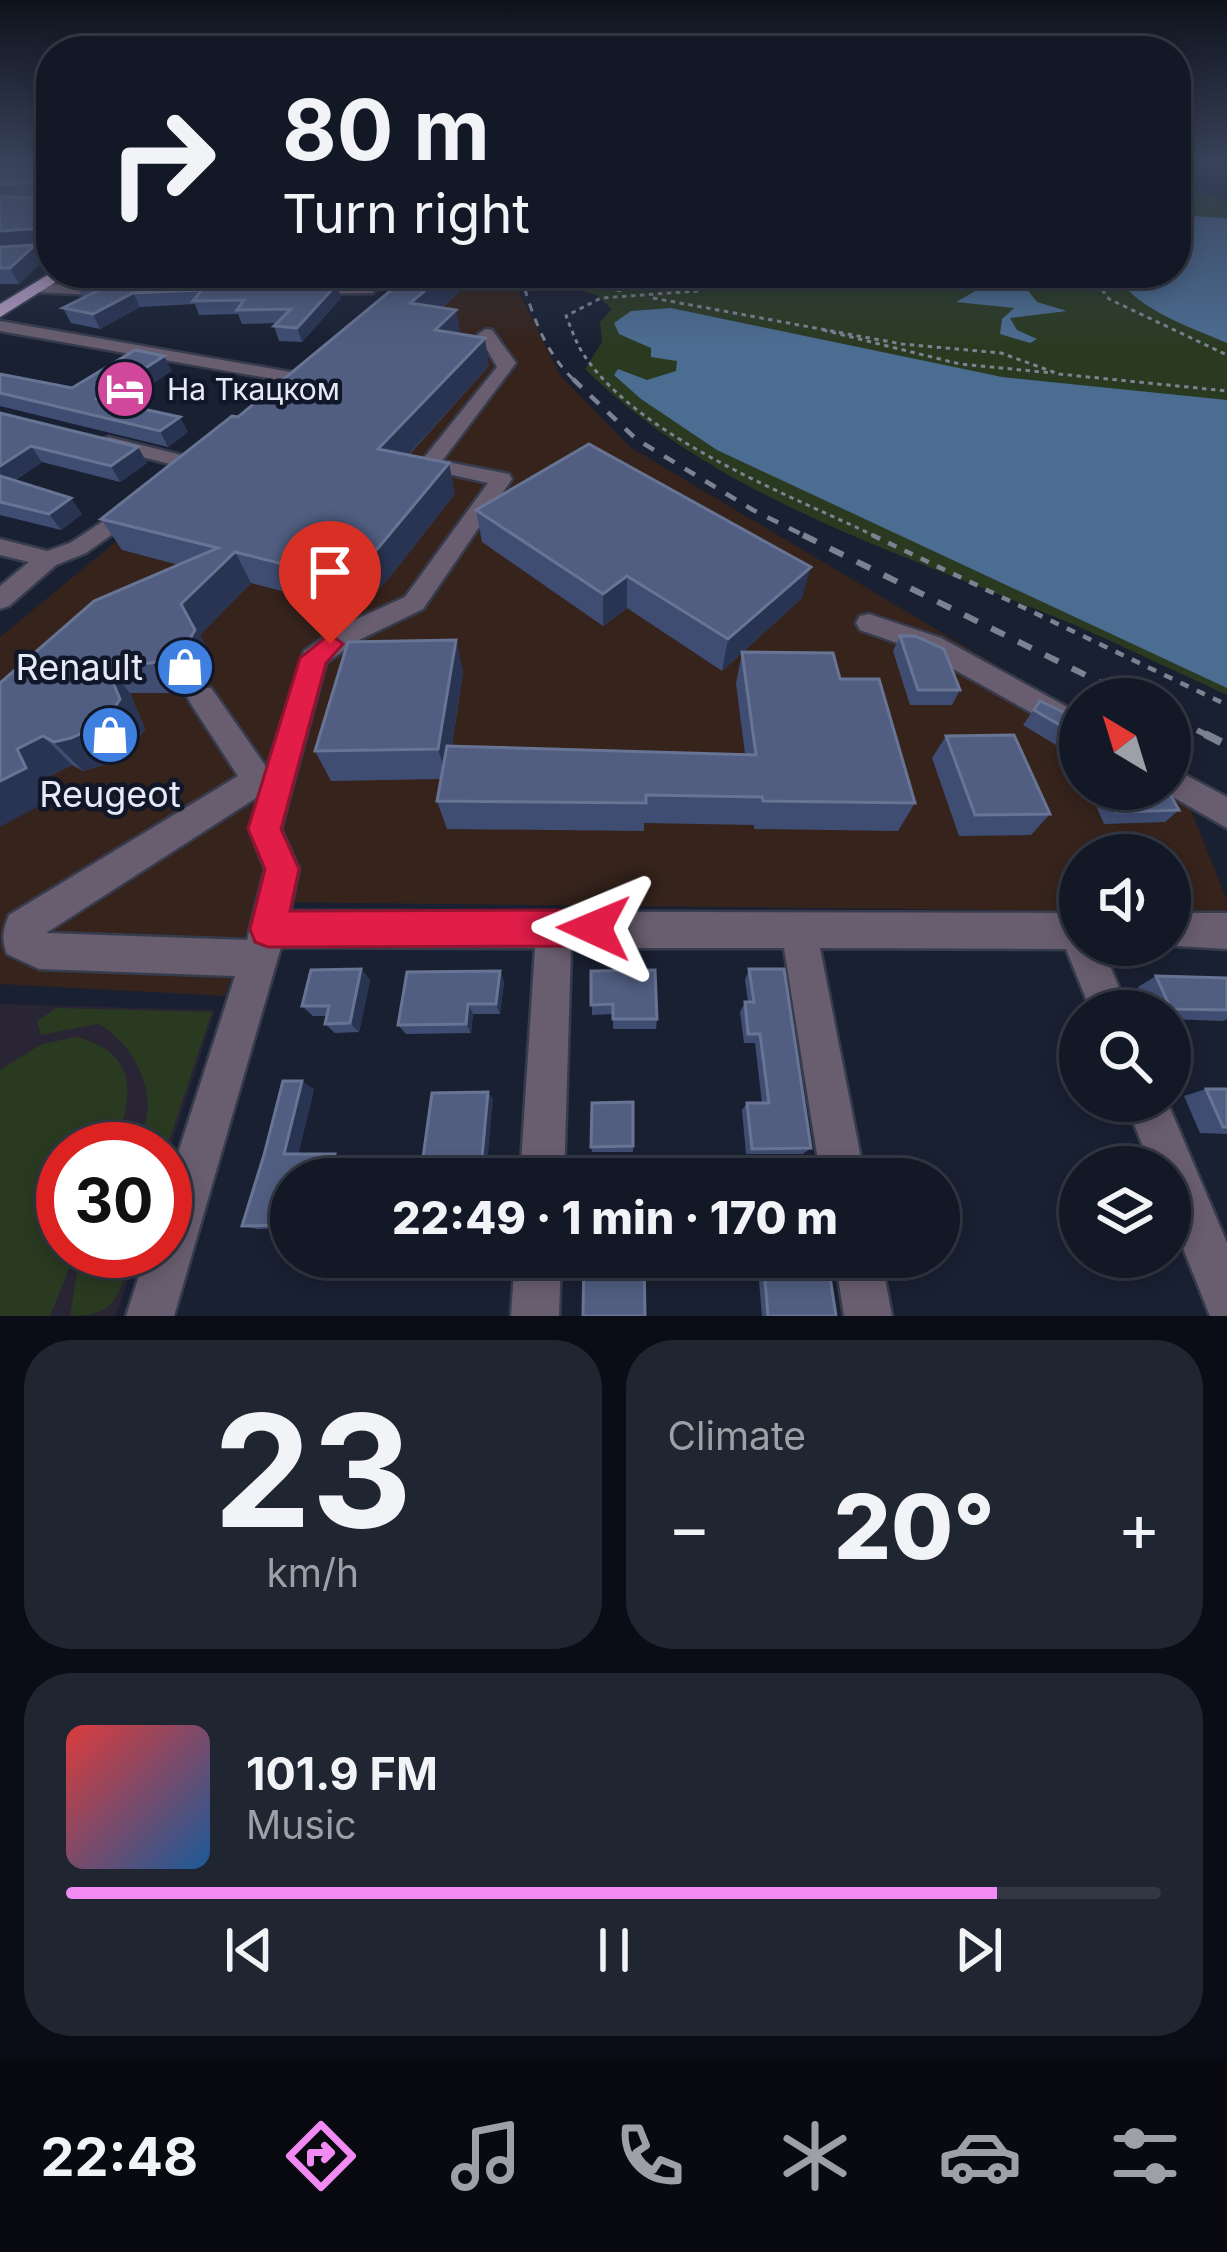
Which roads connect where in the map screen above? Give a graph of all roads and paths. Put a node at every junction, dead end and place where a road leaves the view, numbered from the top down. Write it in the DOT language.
graph roads {
  1 [pos="36,252"];
  2 [pos="0,254"];
  3 [pos="372,288"];
  4 [pos="608,288"];
  5 [pos="705,288"];
  6 [pos="1101,288"];
  7 [pos="41,289"];
  8 [pos="276,290"];
  9 [pos="133,292"];
  10 [pos="629,294"];
  11 [pos="0,312"];
  12 [pos="0,326"];
  13 [pos="817,327"];
  14 [pos="486,334"];
  15 [pos="1227,355"];
  16 [pos="1059,374"];
  17 [pos="295,379"];
  18 [pos="1227,392"];
  19 [pos="84,436"];
  20 [pos="0,547"];
  21 [pos="48,560"];
  22 [pos="0,600"];
  23 [pos="869,622"];
  24 [pos="202,696"];
  25 [pos="1227,705"];
  26 [pos="1059,716"];
  27 [pos="269,782"];
  28 [pos="1216,807"];
  29 [pos="1227,825"];
  30 [pos="554,927"];
  31 [pos="1191,931"];
  32 [pos="1227,931"];
  33 [pos="799,933"];
  34 [pos="1059,937"];
  35 [pos="263,944"];
  36 [pos="1155,1122"];
  37 [pos="543,1158"];
  38 [pos="839,1158"];
  39 [pos="537,1278"];
  40 [pos="862,1278"];
  41 [pos="1227,1299"];
  42 [pos="150,1316"];
  43 [pos="535,1316"];
  44 [pos="868,1316"];
  1 -- 2 [label="street"];
  3 -- 8 [label="street"];
  4 -- 10 [label="path"];
  5 -- 10 [label="path"];
  6 -- 15 [label="path"];
  7 -- 9 [label="street"];
  7 -- 11 [label="main road"];
  10 -- 13 [label="path"];
  10 -- 25 [label="path"];
  12 -- 17 [label="street"];
  13 -- 16 [label="path"];
  13 -- 16 [label="path"];
  14 -- 27 [label="street"];
  16 -- 18 [label="path"];
  19 -- 21 [label="street"];
  20 -- 21 [label="street"];
  21 -- 22 [label="street"];
  23 -- 26 [label="street"];
  24 -- 27 [label="street"];
  27 -- 35 [label="street"];
  27 -- 35 [label="street"];
  28 -- 29 [label="street"];
  30 -- 33 [label="street"];
  30 -- 35 [label="street"];
  30 -- 37 [label="street"];
  31 -- 32 [label="street"];
  33 -- 34 [label="street"];
  33 -- 38 [label="street"];
  35 -- 42 [label="street"];
  36 -- 41 [label="street"];
  39 -- 43 [label="street"];
  40 -- 44 [label="street"];
}
